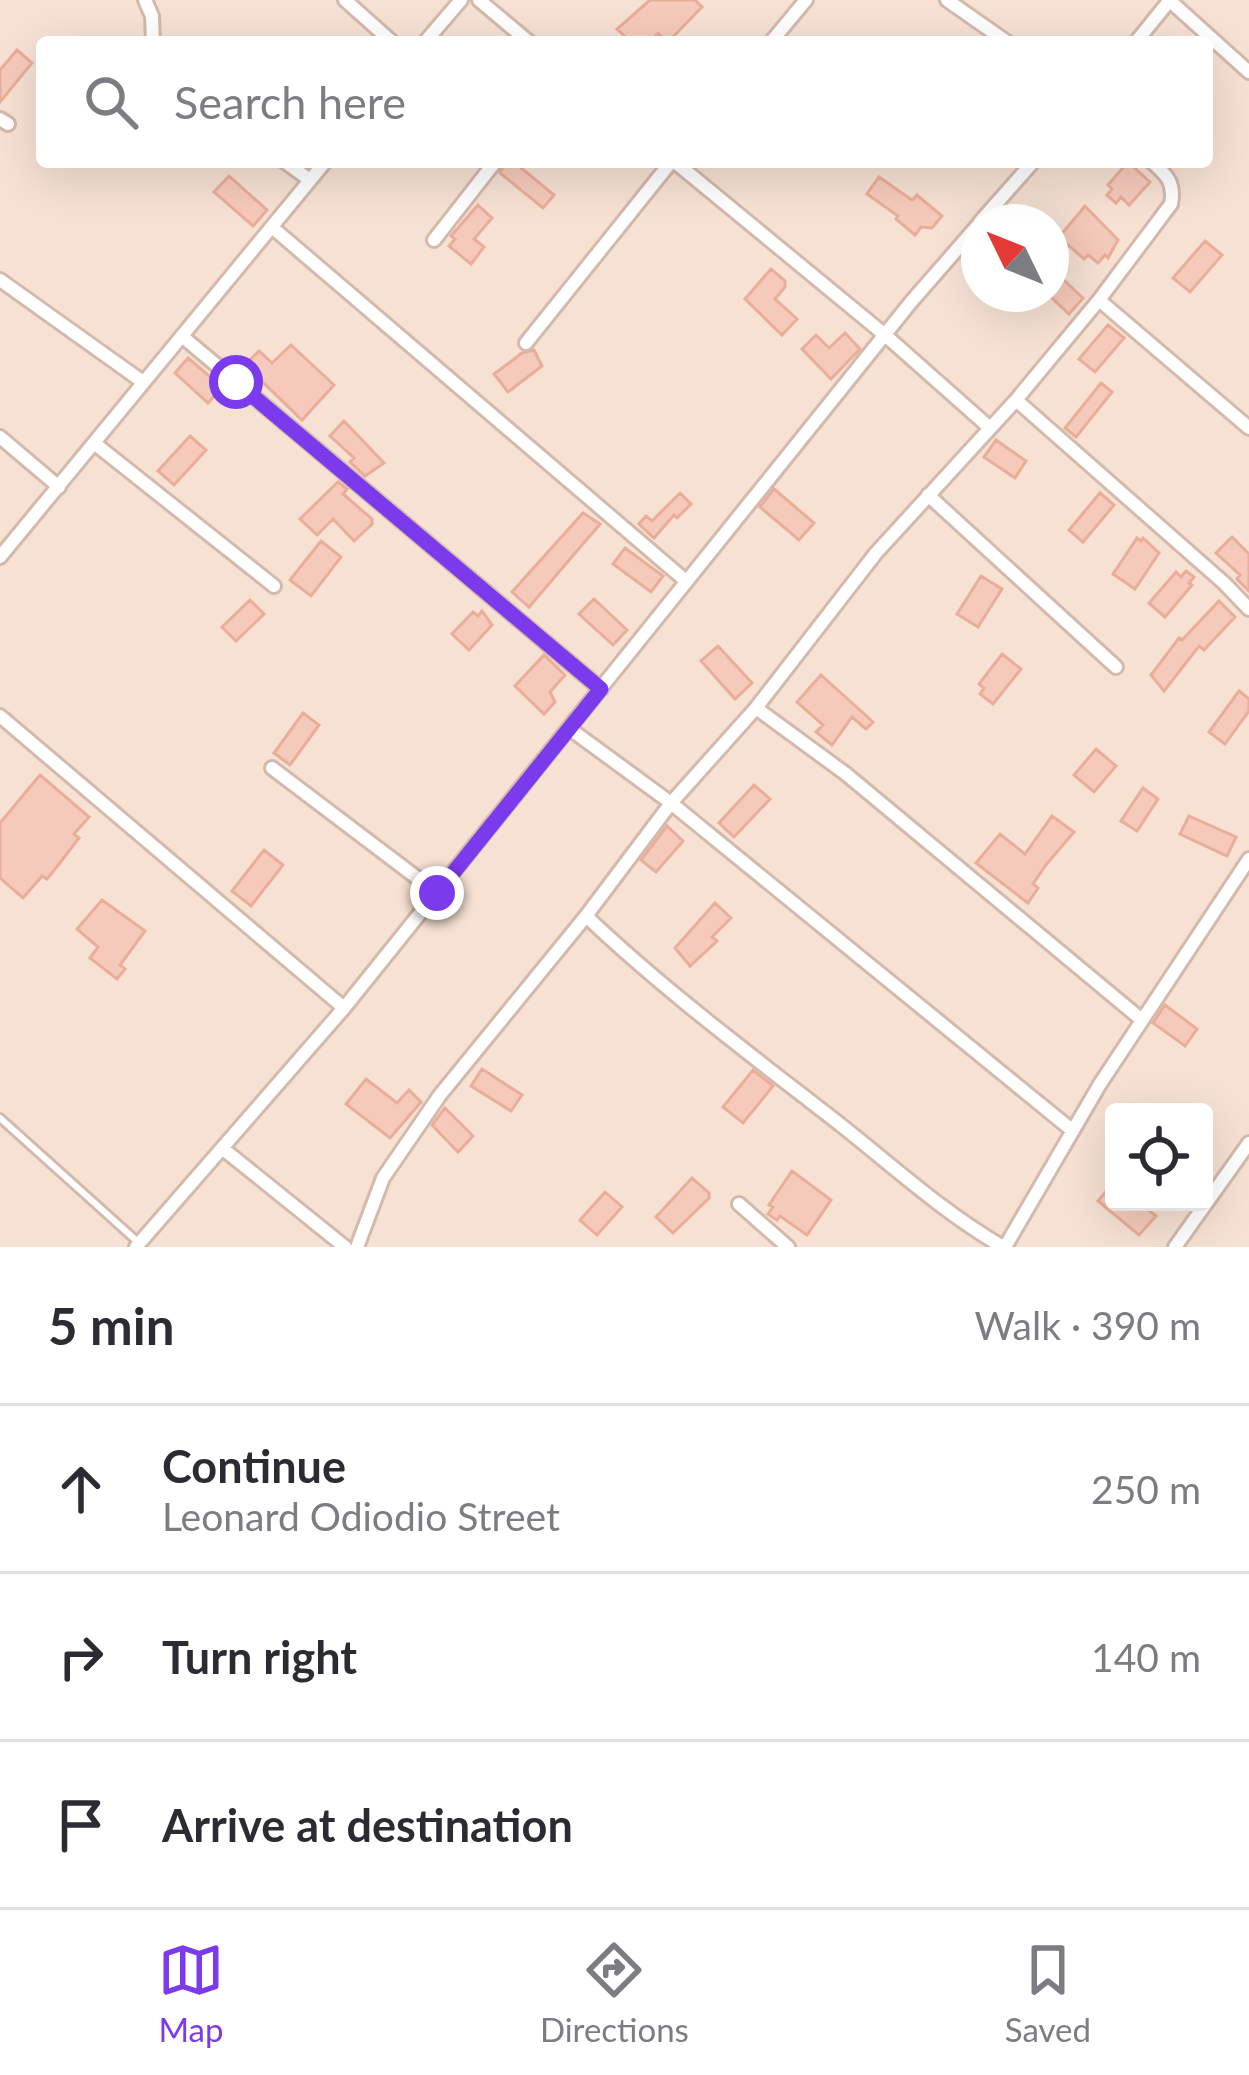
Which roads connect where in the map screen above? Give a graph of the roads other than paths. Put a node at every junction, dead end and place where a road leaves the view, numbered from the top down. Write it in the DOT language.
graph roads {
  1 [pos="145,0"];
  2 [pos="345,0"];
  3 [pos="461,0"];
  4 [pos="479,0"];
  5 [pos="806,0"];
  6 [pos="947,0"];
  7 [pos="1169,0"];
  8 [pos="153,36"];
  9 [pos="385,36"];
  10 [pos="430,36"];
  11 [pos="522,36"];
  12 [pos="776,36"];
  13 [pos="998,36"];
  14 [pos="1141,36"];
  15 [pos="1209,36"];
  16 [pos="1213,40"];
  17 [pos="1249,72"];
  18 [pos="294,168"];
  19 [pos="320,168"];
  20 [pos="490,168"];
  21 [pos="668,168"];
  22 [pos="680,168"];
  23 [pos="1028,168"];
  24 [pos="1159,168"];
  25 [pos="310,180"];
  26 [pos="997,204"];
  27 [pos="273,228"];
  28 [pos="434,240"];
  29 [pos="961,245"];
  30 [pos="0,280"];
  31 [pos="1099,300"];
  32 [pos="885,335"];
  33 [pos="183,338"];
  34 [pos="526,343"];
  35 [pos="143,382"];
  36 [pos="1016,400"];
  37 [pos="990,428"];
  38 [pos="1249,428"];
  39 [pos="0,437"];
  40 [pos="94,443"];
  41 [pos="59,487"];
  42 [pos="928,495"];
  43 [pos="0,557"];
  44 [pos="686,580"];
  45 [pos="274,586"];
  46 [pos="1249,609"];
  47 [pos="1116,667"];
  48 [pos="601,689"];
  49 [pos="756,708"];
  50 [pos="0,716"];
  51 [pos="570,729"];
  52 [pos="272,768"];
  53 [pos="671,803"];
  54 [pos="1249,860"];
  55 [pos="437,893"];
  56 [pos="586,916"];
  57 [pos="344,1008"];
  58 [pos="1142,1020"];
  59 [pos="0,1118"];
  60 [pos="1073,1131"];
  61 [pos="1249,1143"];
  62 [pos="223,1148"];
  63 [pos="739,1204"];
  64 [pos="138,1245"];
  65 [pos="344,1247"];
  66 [pos="357,1247"];
  67 [pos="788,1247"];
  68 [pos="1004,1247"];
  69 [pos="1175,1247"];
  1 -- 8 [label="street"];
  2 -- 9 [label="street"];
  3 -- 10 [label="street"];
  4 -- 11 [label="street"];
  5 -- 12 [label="street"];
  6 -- 13 [label="street"];
  7 -- 14 [label="street"];
  7 -- 15 [label="street"];
  16 -- 17 [label="street"];
  18 -- 25 [label="street"];
  19 -- 25 [label="street"];
  20 -- 28 [label="street"];
  21 -- 34 [label="street"];
  22 -- 32 [label="street"];
  23 -- 26 [label="street"];
  24 -- 31 [label="street"];
  25 -- 27 [label="street"];
  27 -- 33 [label="street"];
  27 -- 44 [label="street"];
  29 -- 32 [label="street"];
  30 -- 35 [label="street"];
  31 -- 36 [label="street"];
  31 -- 38 [label="street"];
  32 -- 37 [label="street"];
  32 -- 44 [label="street"];
  33 -- 35 [label="street"];
  33 -- 48 [label="street"];
  35 -- 40 [label="street"];
  36 -- 37 [label="street"];
  36 -- 46 [label="street"];
  37 -- 42 [label="street"];
  39 -- 41 [label="street"];
  40 -- 41 [label="street"];
  40 -- 45 [label="street"];
  41 -- 43 [label="street"];
  42 -- 47 [label="street"];
  42 -- 49 [label="street"];
  44 -- 48 [label="street"];
  48 -- 51 [label="street"];
  49 -- 53 [label="street"];
  49 -- 58 [label="street"];
  50 -- 57 [label="street"];
  51 -- 53 [label="street"];
  51 -- 55 [label="street"];
  52 -- 55 [label="street"];
  53 -- 56 [label="street"];
  53 -- 60 [label="street"];
  54 -- 58 [label="street"];
  55 -- 57 [label="street"];
  56 -- 66 [label="street"];
  56 -- 68 [label="street"];
  57 -- 62 [label="street"];
  58 -- 60 [label="street"];
  59 -- 64 [label="lane"];
  60 -- 68 [label="street"];
  61 -- 69 [label="street"];
  62 -- 64 [label="street"];
  62 -- 65 [label="street"];
  63 -- 67 [label="street"];
}
